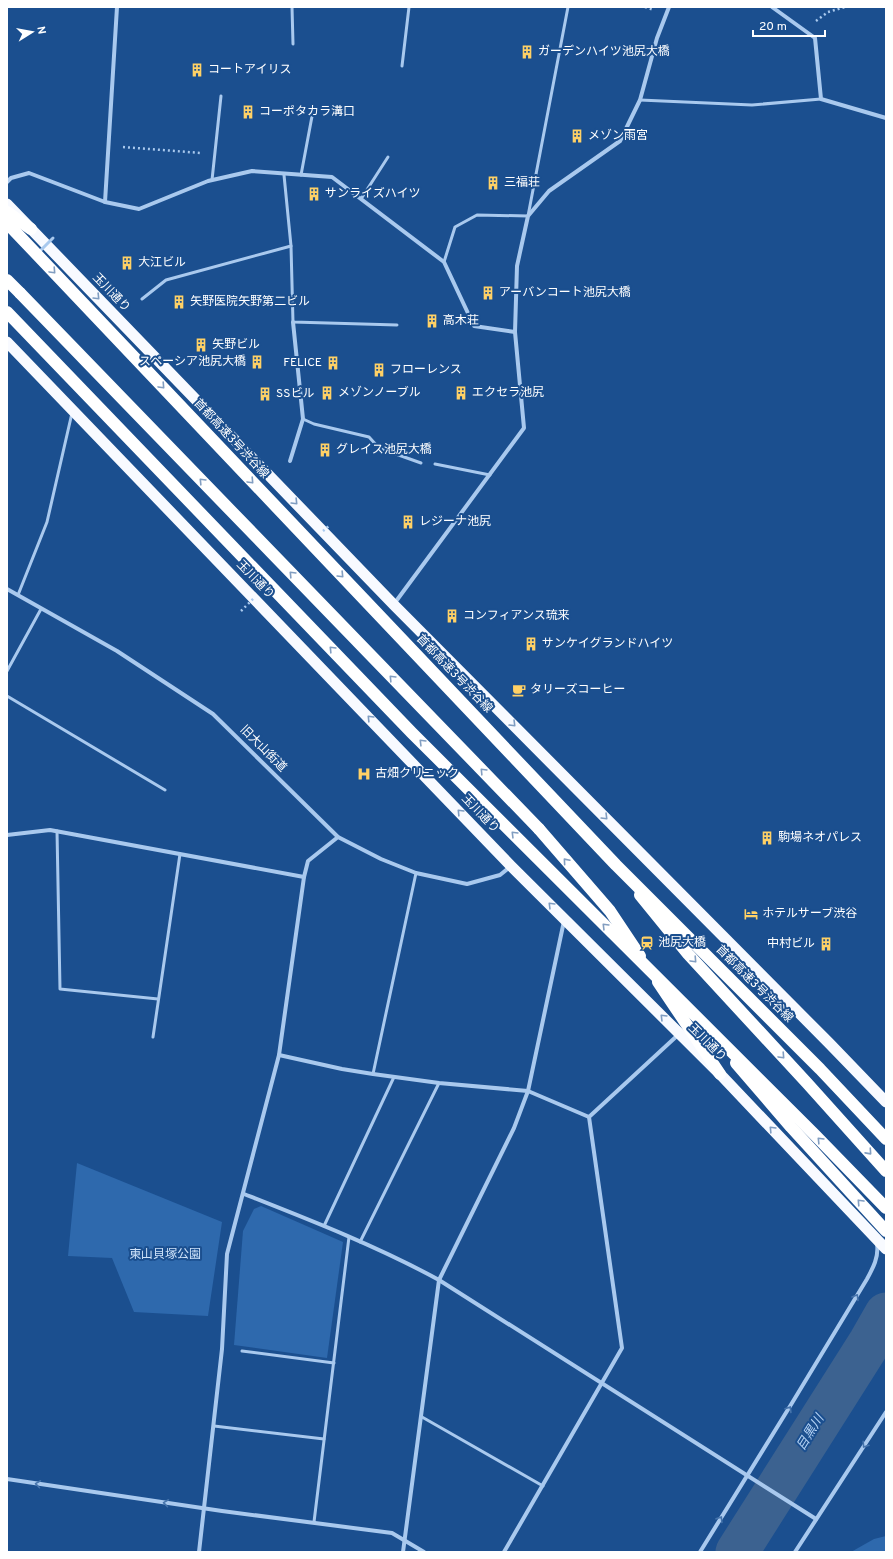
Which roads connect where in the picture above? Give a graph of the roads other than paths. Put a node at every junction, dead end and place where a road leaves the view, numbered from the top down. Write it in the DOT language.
graph roads {
  1 [pos="117,7"];
  2 [pos="292,7"];
  3 [pos="409,7"];
  4 [pos="568,7"];
  5 [pos="670,7"];
  6 [pos="772,7"];
  7 [pos="293,44"];
  8 [pos="402,66"];
  9 [pos="221,96"];
  10 [pos="640,100"];
  11 [pos="821,100"];
  12 [pos="313,111"];
  13 [pos="886,118"];
  14 [pos="388,157"];
  15 [pos="284,175"];
  16 [pos="301,175"];
  17 [pos="212,180"];
  18 [pos="7,182"];
  19 [pos="361,199"];
  20 [pos="105,202"];
  21 [pos="7,204"];
  22 [pos="7,212"];
  23 [pos="528,216"];
  24 [pos="7,223"];
  25 [pos="31,229"];
  26 [pos="53,238"];
  27 [pos="291,246"];
  28 [pos="37,254"];
  29 [pos="444,262"];
  30 [pos="7,280"];
  31 [pos="142,299"];
  32 [pos="7,312"];
  33 [pos="293,322"];
  34 [pos="397,325"];
  35 [pos="515,332"];
  36 [pos="7,342"];
  37 [pos="73,410"];
  38 [pos="303,419"];
  39 [pos="290,461"];
  40 [pos="421,463"];
  41 [pos="435,464"];
  42 [pos="490,475"];
  43 [pos="7,589"];
  44 [pos="18,595"];
  45 [pos="394,604"];
  46 [pos="41,609"];
  47 [pos="7,671"];
  48 [pos="7,696"];
  49 [pos="165,790"];
  50 [pos="57,831"];
  51 [pos="7,835"];
  52 [pos="338,837"];
  53 [pos="180,854"];
  54 [pos="616,865"];
  55 [pos="511,866"];
  56 [pos="416,873"];
  57 [pos="304,877"];
  58 [pos="564,919"];
  59 [pos="158,998"];
  60 [pos="702,1024"];
  61 [pos="679,1034"];
  62 [pos="153,1037"];
  63 [pos="279,1055"];
  64 [pos="373,1074"];
  65 [pos="720,1074"];
  66 [pos="394,1077"];
  67 [pos="439,1083"];
  68 [pos="528,1091"];
  69 [pos="886,1102"];
  70 [pos="589,1117"];
  71 [pos="886,1139"];
  72 [pos="886,1172"];
  73 [pos="244,1194"];
  74 [pos="886,1208"];
  75 [pos="324,1226"];
  76 [pos="886,1231"];
  77 [pos="349,1237"];
  78 [pos="876,1238"];
  79 [pos="360,1242"];
  80 [pos="886,1249"];
  81 [pos="439,1280"];
  82 [pos="242,1351"];
  83 [pos="334,1363"];
  84 [pos="602,1384"];
  85 [pos="886,1412"];
  86 [pos="422,1417"];
  87 [pos="214,1426"];
  88 [pos="324,1439"];
  89 [pos="747,1475"];
  90 [pos="7,1479"];
  91 [pos="543,1486"];
  92 [pos="205,1509"];
  93 [pos="816,1518"];
  94 [pos="314,1522"];
  95 [pos="404,1541"];
  96 [pos="199,1552"];
  97 [pos="403,1552"];
  98 [pos="424,1552"];
  99 [pos="504,1552"];
  100 [pos="700,1552"];
  101 [pos="795,1552"];
  1 -- 20 [label="street"];
  2 -- 7 [label="lane"];
  3 -- 8 [label="lane"];
  4 -- 23 [label="lane"];
  5 -- 10 [label="street"];
  6 -- 11 [label="street"];
  9 -- 17 [label="lane"];
  10 -- 11 [label="lane"];
  10 -- 23 [label="street"];
  11 -- 13 [label="street"];
  12 -- 16 [label="lane"];
  14 -- 19 [label="lane"];
  15 -- 16 [label="street"];
  15 -- 17 [label="street"];
  15 -- 27 [label="lane"];
  16 -- 19 [label="street"];
  17 -- 20 [label="street"];
  18 -- 20 [label="street"];
  19 -- 29 [label="street"];
  21 -- 25 [label="highway, 玉川通り"];
  22 -- 25 [label="highway"];
  23 -- 29 [label="lane"];
  23 -- 35 [label="street"];
  24 -- 28 [label="highway, 首都高速3号渋谷線, bridge"];
  25 -- 45 [label="highway, 玉川通り, one-way"];
  26 -- 28 [label="lane, bridge"];
  27 -- 31 [label="lane"];
  27 -- 33 [label="lane"];
  28 -- 54 [label="highway, 首都高速3号渋谷線, one-way, bridge"];
  29 -- 35 [label="street"];
  65 -- 30 [label="highway, one-way, bridge"];
  60 -- 32 [label="highway, one-way, bridge"];
  33 -- 34 [label="lane"];
  33 -- 38 [label="street"];
  35 -- 42 [label="street"];
  36 -- 37 [label="highway, 玉川通り"];
  37 -- 44 [label="lane"];
  55 -- 37 [label="highway, 玉川通り, one-way"];
  38 -- 39 [label="street"];
  38 -- 40 [label="lane"];
  41 -- 42 [label="lane"];
  42 -- 45 [label="street"];
  43 -- 44 [label="street, 旧大山街道"];
  44 -- 46 [label="street, 旧大山街道"];
  45 -- 69 [label="highway, 玉川通り, one-way"];
  46 -- 47 [label="lane"];
  46 -- 52 [label="street, 旧大山街道"];
  48 -- 49 [label="lane"];
  50 -- 51 [label="street"];
  50 -- 53 [label="street"];
  50 -- 59 [label="lane"];
  52 -- 56 [label="street, 旧大山街道"];
  52 -- 57 [label="street"];
  53 -- 57 [label="street"];
  53 -- 59 [label="lane"];
  54 -- 71 [label="highway, 首都高速3号渋谷線, bridge"];
  54 -- 72 [label="highway, one-way, bridge"];
  55 -- 56 [label="street, 旧大山街道"];
  58 -- 55 [label="highway, 玉川通り, one-way"];
  56 -- 64 [label="lane"];
  57 -- 63 [label="street"];
  61 -- 58 [label="highway, 玉川通り, one-way"];
  58 -- 68 [label="street"];
  59 -- 62 [label="lane"];
  74 -- 60 [label="highway, one-way, bridge"];
  76 -- 60 [label="highway, one-way, bridge"];
  61 -- 65 [label="highway, 玉川通り"];
  61 -- 70 [label="street"];
  63 -- 64 [label="street"];
  63 -- 73 [label="street"];
  64 -- 66 [label="street"];
  78 -- 65 [label="highway, 玉川通り, one-way"];
  66 -- 67 [label="street"];
  66 -- 75 [label="lane"];
  67 -- 68 [label="street"];
  67 -- 79 [label="lane"];
  68 -- 70 [label="street"];
  68 -- 81 [label="street"];
  70 -- 84 [label="street"];
  73 -- 75 [label="street"];
  73 -- 87 [label="street"];
  75 -- 77 [label="street"];
  77 -- 79 [label="street"];
  77 -- 83 [label="lane"];
  78 -- 80 [label="highway, 玉川通り"];
  89 -- 78 [label="street, one-way"];
  79 -- 81 [label="street"];
  81 -- 84 [label="street"];
  81 -- 86 [label="street"];
  82 -- 83 [label="lane"];
  83 -- 88 [label="lane"];
  84 -- 89 [label="street"];
  84 -- 91 [label="street"];
  85 -- 93 [label="street, one-way"];
  86 -- 91 [label="lane"];
  86 -- 95 [label="street"];
  87 -- 88 [label="lane"];
  87 -- 92 [label="street"];
  88 -- 94 [label="lane"];
  89 -- 93 [label="street"];
  100 -- 89 [label="street, one-way"];
  92 -- 90 [label="street, one-way"];
  91 -- 99 [label="street"];
  92 -- 94 [label="street"];
  92 -- 96 [label="street"];
  93 -- 101 [label="street"];
  94 -- 95 [label="street"];
  95 -- 97 [label="street"];
  95 -- 98 [label="street"];
}
